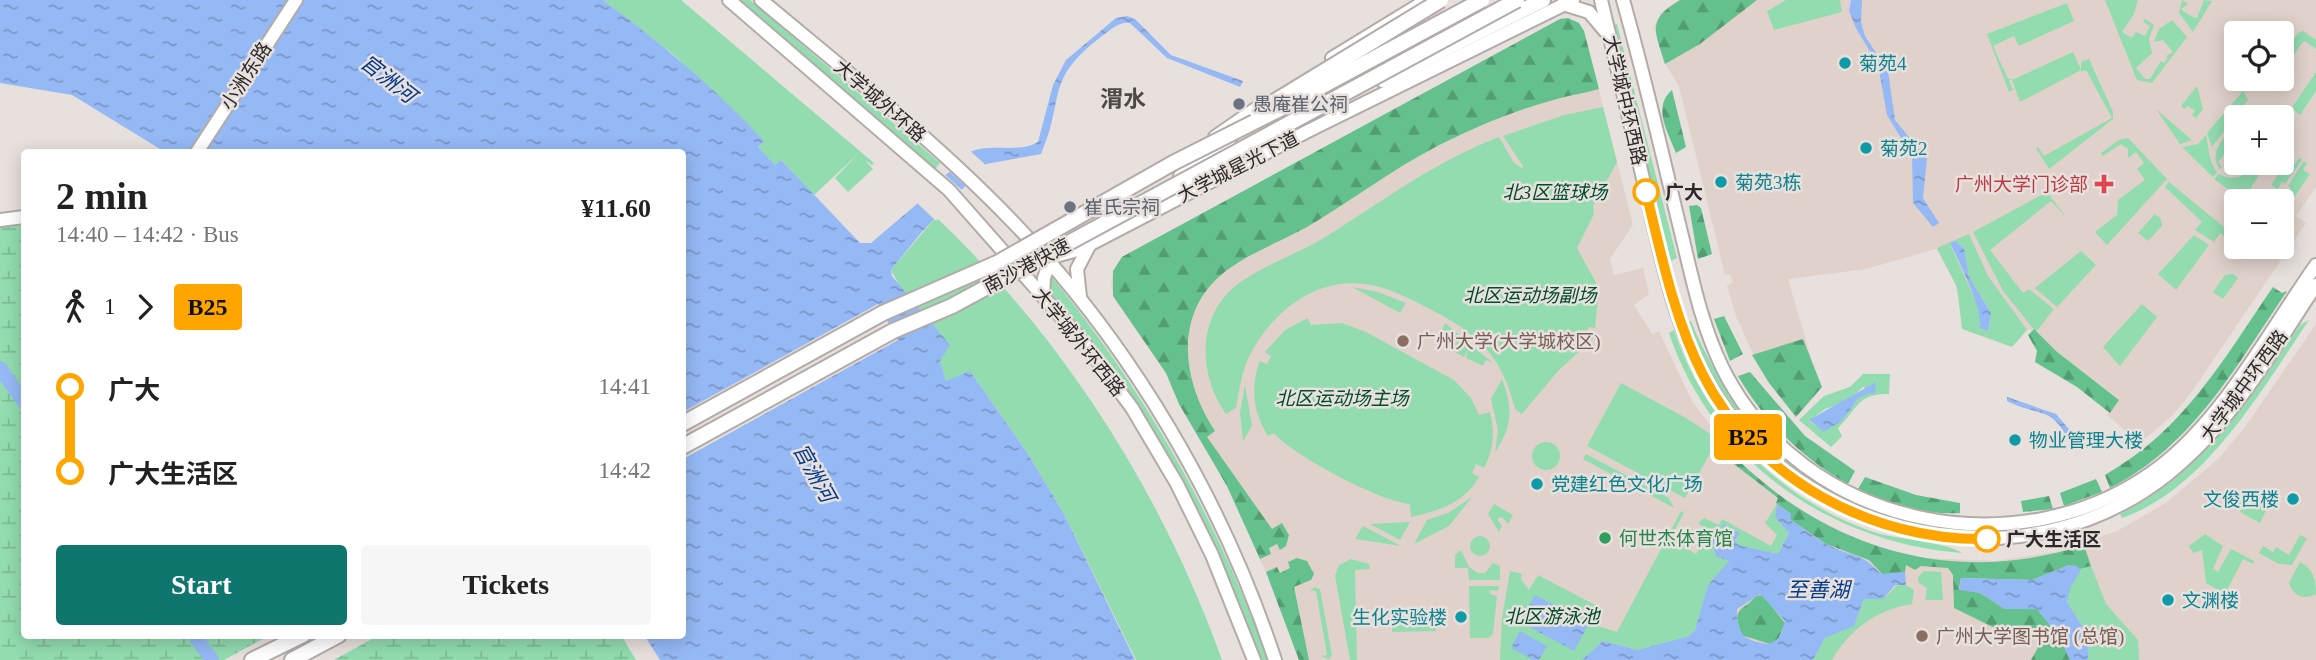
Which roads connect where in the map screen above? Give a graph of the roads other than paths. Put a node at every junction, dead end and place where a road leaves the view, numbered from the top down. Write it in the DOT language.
graph roads {
  1 [pos="296,0"];
  2 [pos="729,0"];
  3 [pos="761,0"];
  4 [pos="1427,0"];
  5 [pos="1441,0"];
  6 [pos="1482,0"];
  7 [pos="1517,0"];
  8 [pos="1543,0"];
  9 [pos="1601,0"];
  10 [pos="1623,0"];
  11 [pos="1568,2"];
  12 [pos="1611,41"];
  13 [pos="1314,70"];
  14 [pos="199,149"];
  15 [pos="1240,150"];
  16 [pos="1173,163"];
  17 [pos="982,192"];
  18 [pos="21,217"];
  19 [pos="0,220"];
  20 [pos="1030,241"];
  21 [pos="1092,243"];
  22 [pos="1002,248"];
  23 [pos="1048,258"];
  24 [pos="2316,265"];
  25 [pos="2316,285"];
  26 [pos="1043,296"];
  27 [pos="1082,304"];
  28 [pos="686,422"];
  29 [pos="686,445"];
  30 [pos="295,639"];
  31 [pos="332,639"];
  32 [pos="252,660"];
  33 [pos="292,660"];
  34 [pos="1254,660"];
  35 [pos="1275,660"];
  1 -- 14 [label="main road, 小洲东路"];
  2 -- 22 [label="main road, 大学城外环西路"];
  3 -- 17 [label="main road, 大学城外环路"];
  4 -- 13 [label="main road, 大学城星光下道"];
  5 -- 16 [label="highway, bridge"];
  6 -- 16 [label="highway, 南沙港快速, bridge"];
  7 -- 15 [label="highway, 南沙港快速, bridge"];
  8 -- 15 [label="highway, bridge"];
  9 -- 12 [label="main road, 大学城中环西路"];
  10 -- 24 [label="main road, 大学城中环西路"];
  11 -- 12 [label="main road"];
  11 -- 21 [label="main road, 大学城星光下道"];
  12 -- 25 [label="main road, 大学城中环西路"];
  13 -- 20 [label="main road"];
  13 -- 23 [label="main road, 大学城星光下道"];
  15 -- 29 [label="highway, 南沙港快速, bridge"];
  16 -- 28 [label="highway, 南沙港快速, bridge"];
  17 -- 20 [label="main road, 大学城外环西路"];
  18 -- 19 [label="main road"];
  20 -- 23 [label="main road, 大学城外环西路"];
  21 -- 23 [label="main road, 大学城星光下道"];
  21 -- 27 [label="main road"];
  22 -- 23 [label="main road"];
  22 -- 26 [label="main road, 大学城外环西路"];
  23 -- 26 [label="main road"];
  23 -- 27 [label="main road, 大学城外环西路"];
  26 -- 34 [label="main road, 大学城外环西路"];
  27 -- 35 [label="main road, 大学城外环西路"];
  30 -- 32 [label="highway"];
  31 -- 33 [label="highway"];
}
